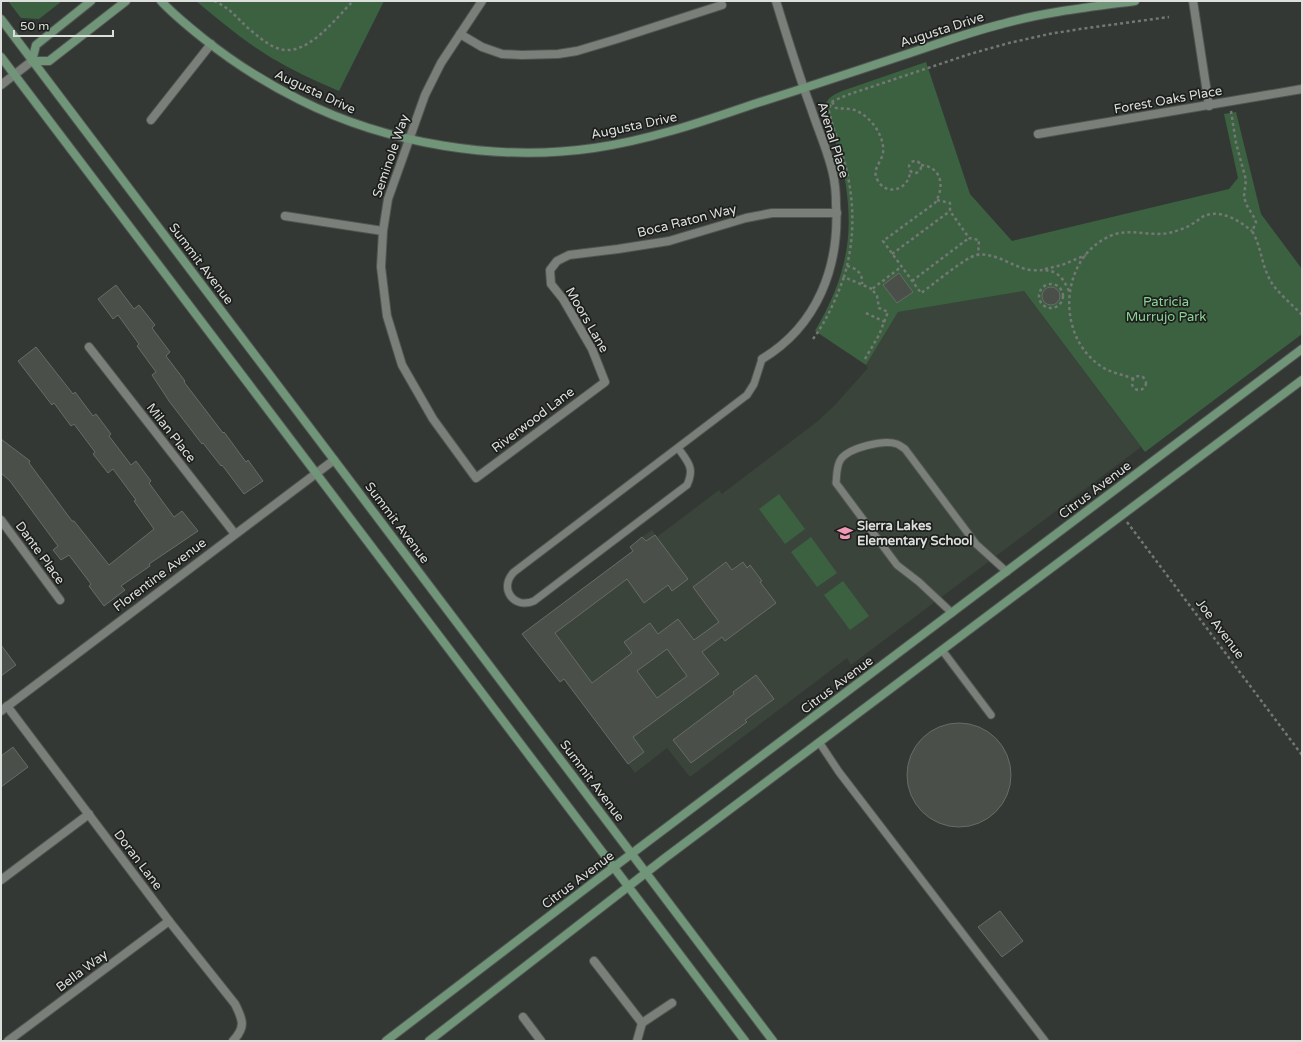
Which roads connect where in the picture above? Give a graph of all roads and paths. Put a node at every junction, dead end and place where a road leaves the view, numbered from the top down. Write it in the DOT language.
graph roads {
  1 [pos="91,1"];
  2 [pos="126,1"];
  3 [pos="161,1"];
  4 [pos="214,1"];
  5 [pos="353,1"];
  6 [pos="482,1"];
  7 [pos="776,1"];
  8 [pos="1135,1"];
  9 [pos="1193,1"];
  10 [pos="722,5"];
  11 [pos="1169,17"];
  12 [pos="1,19"];
  13 [pos="460,34"];
  14 [pos="211,44"];
  15 [pos="1,57"];
  16 [pos="32,60"];
  17 [pos="14,75"];
  18 [pos="1,85"];
  19 [pos="804,88"];
  20 [pos="1302,89"];
  21 [pos="1229,102"];
  22 [pos="1209,106"];
  23 [pos="151,120"];
  24 [pos="1038,134"];
  25 [pos="410,138"];
  26 [pos="921,165"];
  27 [pos="910,171"];
  28 [pos="937,200"];
  29 [pos="950,211"];
  30 [pos="837,212"];
  31 [pos="285,216"];
  32 [pos="384,231"];
  33 [pos="1252,231"];
  34 [pos="969,238"];
  35 [pos="892,254"];
  36 [pos="1086,254"];
  37 [pos="978,255"];
  38 [pos="847,266"];
  39 [pos="901,267"];
  40 [pos="1045,269"];
  41 [pos="550,270"];
  42 [pos="844,277"];
  43 [pos="912,281"];
  44 [pos="862,284"];
  45 [pos="1070,291"];
  46 [pos="1063,297"];
  47 [pos="1069,297"];
  48 [pos="866,313"];
  49 [pos="1302,315"];
  50 [pos="885,322"];
  51 [pos="813,339"];
  52 [pos="89,347"];
  53 [pos="1302,349"];
  54 [pos="762,360"];
  55 [pos="865,360"];
  56 [pos="1134,379"];
  57 [pos="1302,380"];
  58 [pos="605,382"];
  59 [pos="678,448"];
  60 [pos="334,460"];
  61 [pos="315,474"];
  62 [pos="476,478"];
  63 [pos="1122,515"];
  64 [pos="1,520"];
  65 [pos="235,534"];
  66 [pos="1007,572"];
  67 [pos="60,600"];
  68 [pos="952,613"];
  69 [pos="942,650"];
  70 [pos="4,708"];
  71 [pos="992,715"];
  72 [pos="819,742"];
  73 [pos="1302,755"];
  74 [pos="89,814"];
  75 [pos="632,854"];
  76 [pos="614,867"];
  77 [pos="647,873"];
  78 [pos="1,880"];
  79 [pos="630,887"];
  80 [pos="170,921"];
  81 [pos="594,961"];
  82 [pos="672,1003"];
  83 [pos="523,1016"];
  84 [pos="642,1023"];
  85 [pos="8,1041"];
  86 [pos="233,1041"];
  87 [pos="386,1041"];
  88 [pos="429,1041"];
  89 [pos="541,1041"];
  90 [pos="636,1041"];
  91 [pos="745,1041"];
  92 [pos="773,1041"];
  93 [pos="1045,1041"];
  1 -- 16 [label="main road"];
  2 -- 16 [label="main road"];
  3 -- 14 [label="main road, Augusta Drive"];
  4 -- 5 [label="path"];
  6 -- 13 [label="street, Seminole Way"];
  7 -- 19 [label="street, Avenal Place"];
  8 -- 19 [label="main road, Augusta Drive"];
  9 -- 22 [label="street"];
  10 -- 13 [label="street"];
  11 -- 27 [label="path"];
  12 -- 16 [label="main road, Summit Avenue"];
  13 -- 25 [label="street, Seminole Way"];
  14 -- 23 [label="street"];
  14 -- 25 [label="main road, Augusta Drive"];
  15 -- 17 [label="main road"];
  16 -- 17 [label="street"];
  16 -- 60 [label="main road, Summit Avenue"];
  17 -- 18 [label="street"];
  17 -- 61 [label="main road"];
  19 -- 25 [label="main road, Augusta Drive"];
  19 -- 30 [label="street, Avenal Place"];
  20 -- 21 [label="street, Forest Oaks Place"];
  21 -- 22 [label="street, Forest Oaks Place"];
  21 -- 33 [label="path"];
  22 -- 24 [label="street, Forest Oaks Place"];
  25 -- 32 [label="street, Seminole Way"];
  26 -- 27 [label="path"];
  26 -- 27 [label="path"];
  26 -- 28 [label="path"];
  28 -- 29 [label="path"];
  28 -- 35 [label="path"];
  29 -- 34 [label="path"];
  29 -- 35 [label="path"];
  30 -- 41 [label="street, Boca Raton Way"];
  30 -- 54 [label="street, Avenal Place"];
  31 -- 32 [label="street"];
  32 -- 62 [label="street, Seminole Way"];
  33 -- 36 [label="path"];
  33 -- 49 [label="path"];
  34 -- 37 [label="path"];
  34 -- 43 [label="path"];
  35 -- 39 [label="path"];
  36 -- 40 [label="path"];
  36 -- 45 [label="path"];
  37 -- 40 [label="path"];
  37 -- 43 [label="path"];
  38 -- 44 [label="path"];
  39 -- 43 [label="path"];
  39 -- 50 [label="path"];
  40 -- 45 [label="path"];
  41 -- 58 [label="street, Moors Lane"];
  42 -- 51 [label="path"];
  45 -- 47 [label="path"];
  46 -- 46 [label="path"];
  46 -- 47 [label="path"];
  47 -- 56 [label="path"];
  48 -- 50 [label="path"];
  50 -- 55 [label="path"];
  52 -- 65 [label="street, Milan Place"];
  53 -- 66 [label="main road, Citrus Avenue"];
  54 -- 59 [label="lane"];
  56 -- 56 [label="path"];
  57 -- 63 [label="main road"];
  58 -- 62 [label="street, Riverwood Lane"];
  59 -- 59 [label="lane"];
  60 -- 61 [label="street, Florentine Avenue"];
  60 -- 75 [label="main road, Summit Avenue"];
  61 -- 65 [label="street, Florentine Avenue"];
  61 -- 76 [label="main road"];
  63 -- 69 [label="main road"];
  63 -- 73 [label="path, Joe Avenue"];
  64 -- 67 [label="street, Dante Place"];
  65 -- 70 [label="street, Florentine Avenue"];
  66 -- 68 [label="main road, Citrus Avenue"];
  66 -- 68 [label="lane"];
  68 -- 75 [label="main road, Citrus Avenue"];
  69 -- 71 [label="lane"];
  69 -- 72 [label="main road"];
  70 -- 74 [label="street, Doran Lane"];
  72 -- 77 [label="main road"];
  72 -- 93 [label="lane"];
  74 -- 78 [label="street"];
  74 -- 80 [label="street, Doran Lane"];
  75 -- 76 [label="main road, Citrus Avenue"];
  75 -- 77 [label="main road, Summit Avenue"];
  76 -- 79 [label="main road"];
  76 -- 87 [label="main road, Citrus Avenue"];
  77 -- 79 [label="main road"];
  77 -- 92 [label="main road, Summit Avenue"];
  79 -- 88 [label="main road"];
  79 -- 91 [label="main road"];
  80 -- 85 [label="street, Bella Way"];
  80 -- 86 [label="street, Doran Lane"];
  81 -- 84 [label="street"];
  82 -- 84 [label="street"];
  83 -- 89 [label="street"];
  84 -- 90 [label="street"];
}
